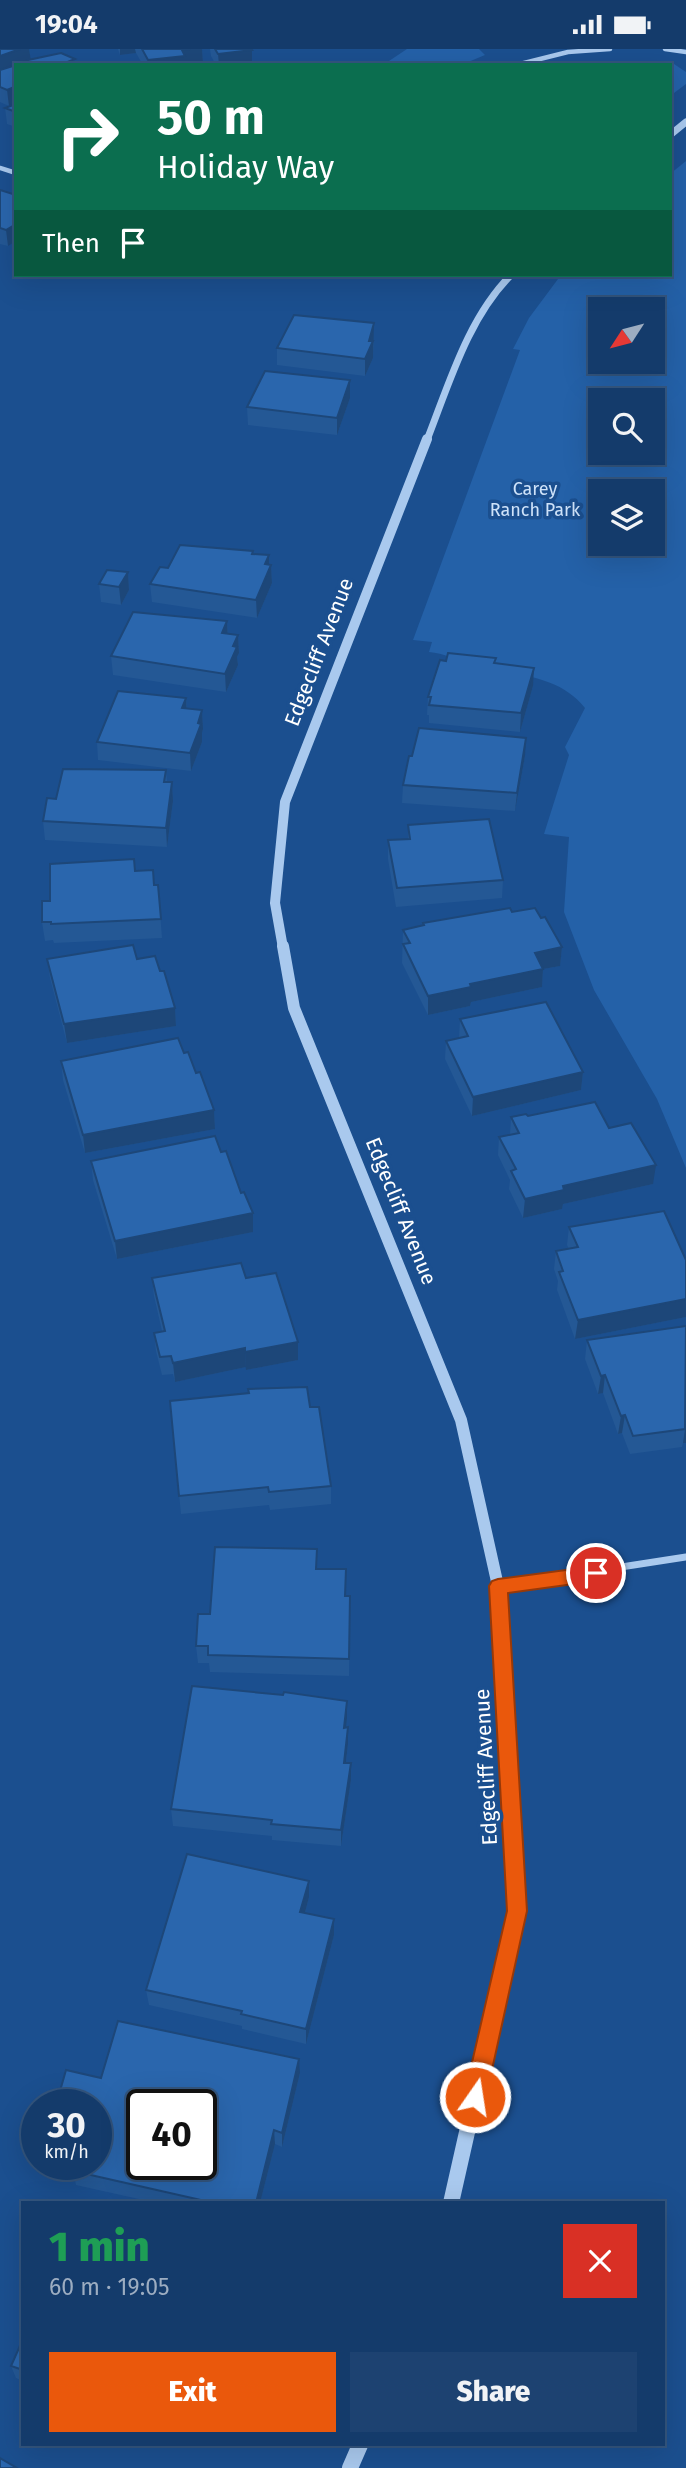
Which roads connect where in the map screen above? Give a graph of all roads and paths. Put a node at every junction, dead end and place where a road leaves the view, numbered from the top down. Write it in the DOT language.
graph roads {
  1 [pos="610,49"];
  2 [pos="665,49"];
  3 [pos="686,52"];
  4 [pos="524,63"];
  5 [pos="686,122"];
  6 [pos="672,133"];
  7 [pos="509,277"];
  8 [pos="686,1557"];
  9 [pos="498,1586"];
  10 [pos="451,2201"];
  11 [pos="360,2446"];
  12 [pos="350,2468"];
  1 -- 4 [label="street"];
  2 -- 3 [label="street"];
  5 -- 6 [label="street"];
  7 -- 9 [label="street, Edgecliff Avenue"];
  8 -- 9 [label="street"];
  9 -- 10 [label="street, Edgecliff Avenue"];
  11 -- 12 [label="street"];
}
